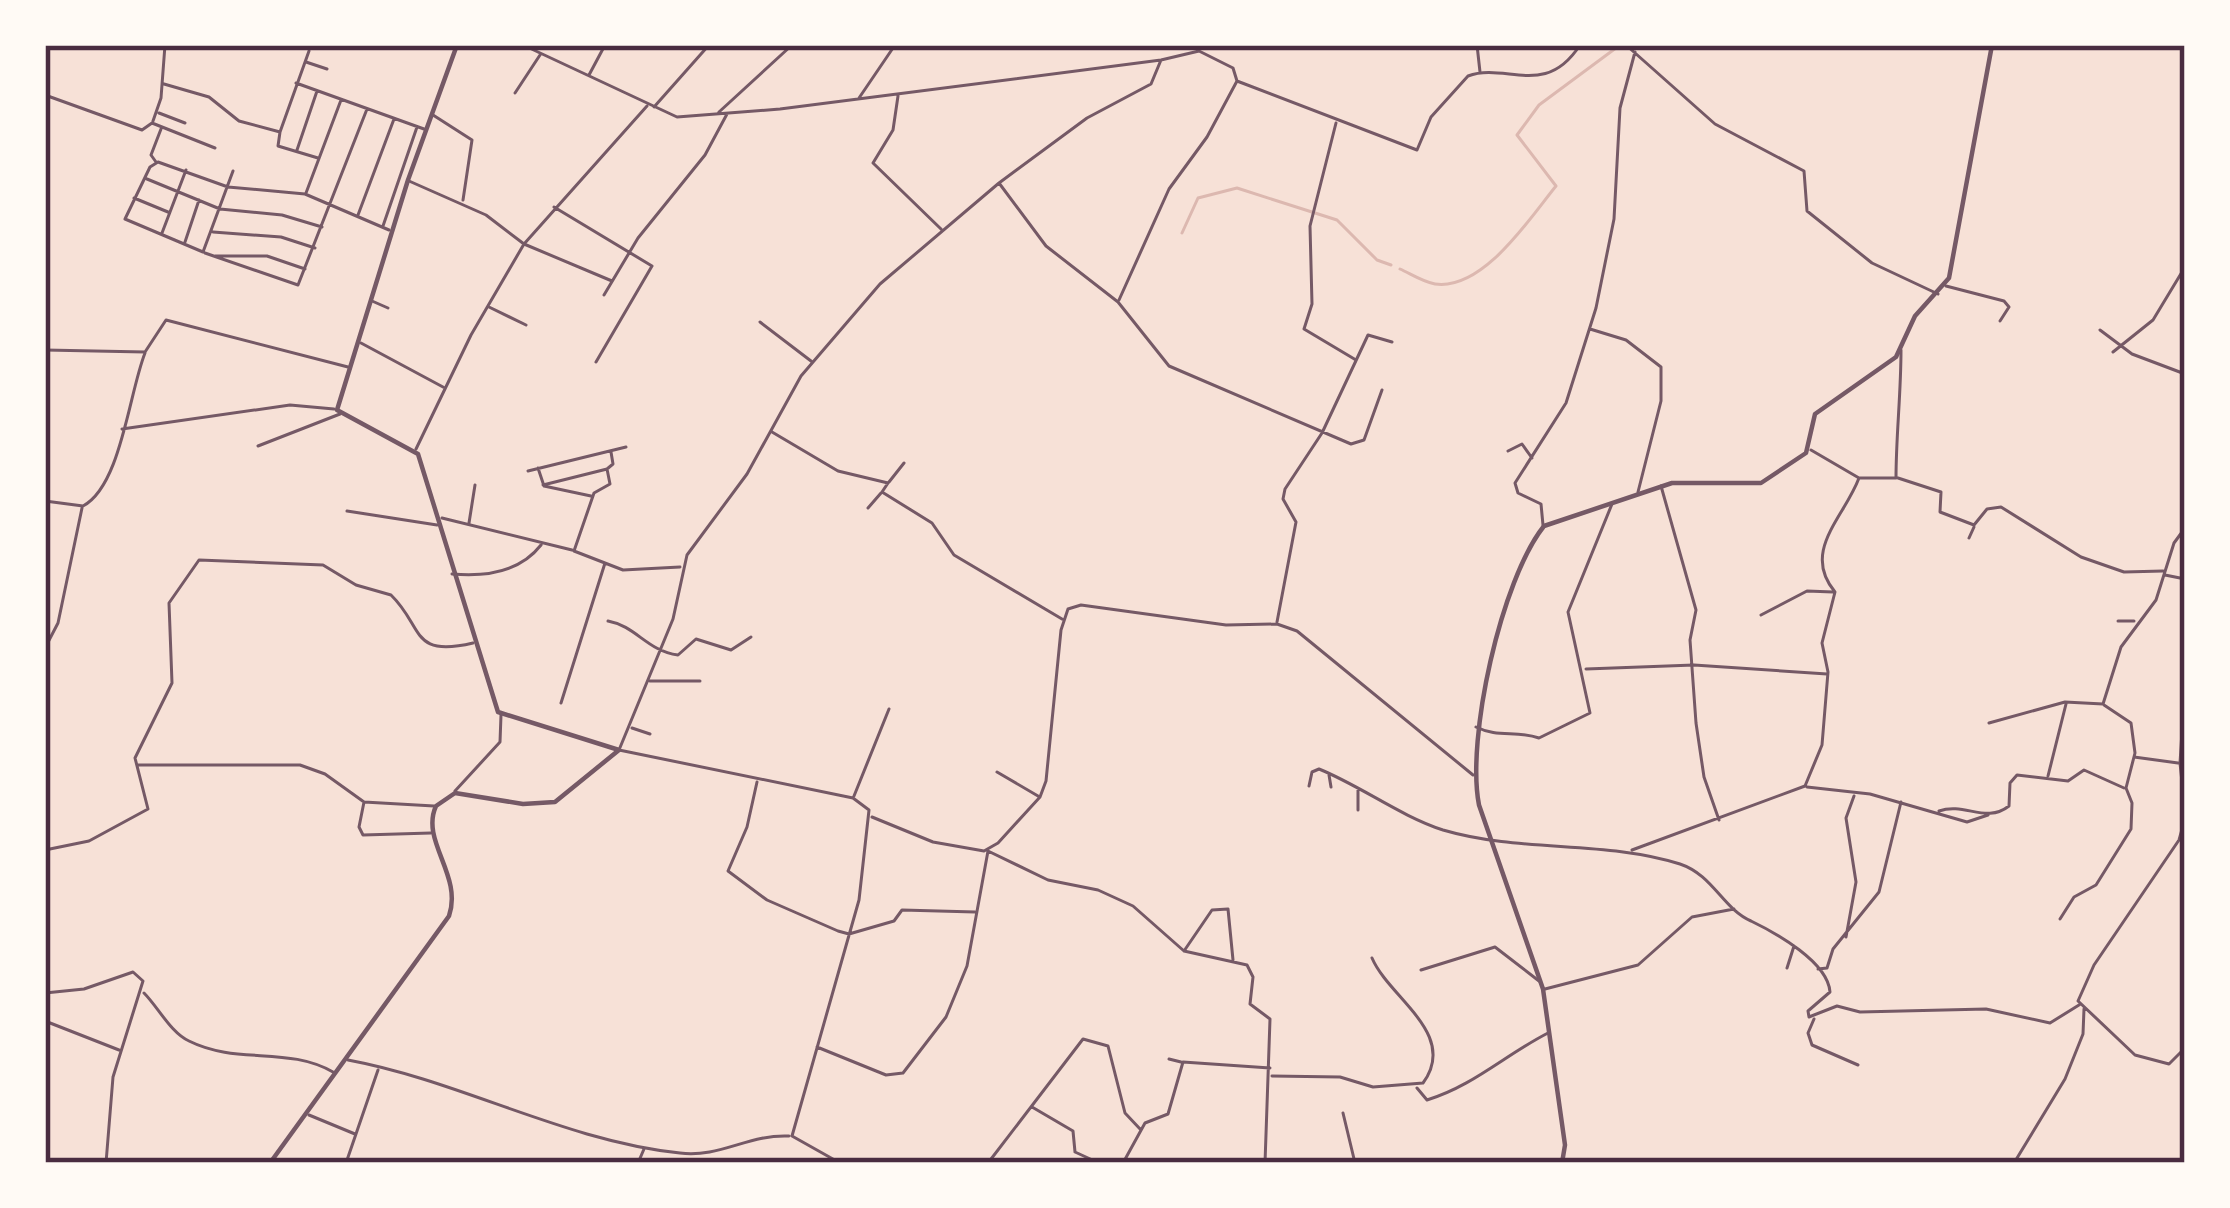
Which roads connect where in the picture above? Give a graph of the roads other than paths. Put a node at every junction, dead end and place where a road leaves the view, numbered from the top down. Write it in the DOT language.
graph roads {
  1 [pos="165,45"];
  2 [pos="457,45"];
  3 [pos="523,45"];
  4 [pos="605,45"];
  5 [pos="709,45"];
  6 [pos="778,45"];
  7 [pos="792,45"];
  8 [pos="895,45"];
  9 [pos="1195,45"];
  10 [pos="1477,45"];
  11 [pos="1580,45"];
  12 [pos="1626,45"];
  13 [pos="1992,45"];
  14 [pos="309,51"];
  15 [pos="1199,51"];
  16 [pos="1635,52"];
  17 [pos="786,53"];
  18 [pos="541,54"];
  19 [pos="1161,59"];
  20 [pos="304,61"];
  21 [pos="328,69"];
  22 [pos="1480,72"];
  23 [pos="588,77"];
  24 [pos="1237,81"];
  25 [pos="296,83"];
  26 [pos="164,84"];
  27 [pos="317,91"];
  28 [pos="898,92"];
  29 [pos="515,93"];
  30 [pos="45,94"];
  31 [pos="859,98"];
  32 [pos="341,99"];
  33 [pos="650,107"];
  34 [pos="367,109"];
  35 [pos="158,112"];
  36 [pos="718,112"];
  37 [pos="726,112"];
  38 [pos="431,114"];
  39 [pos="394,118"];
  40 [pos="1336,122"];
  41 [pos="152,123"];
  42 [pos="185,123"];
  43 [pos="162,128"];
  44 [pos="421,128"];
  45 [pos="280,132"];
  46 [pos="215,148"];
  47 [pos="297,152"];
  48 [pos="318,158"];
  49 [pos="156,162"];
  50 [pos="185,170"];
  51 [pos="233,171"];
  52 [pos="145,179"];
  53 [pos="408,180"];
  54 [pos="999,183"];
  55 [pos="228,187"];
  56 [pos="178,192"];
  57 [pos="305,194"];
  58 [pos="134,198"];
  59 [pos="199,200"];
  60 [pos="461,204"];
  61 [pos="331,205"];
  62 [pos="554,207"];
  63 [pos="220,209"];
  64 [pos="388,211"];
  65 [pos="170,213"];
  66 [pos="398,214"];
  67 [pos="358,217"];
  68 [pos="323,227"];
  69 [pos="382,227"];
  70 [pos="392,231"];
  71 [pos="942,231"];
  72 [pos="211,232"];
  73 [pos="161,234"];
  74 [pos="184,244"];
  75 [pos="524,244"];
  76 [pos="315,248"];
  77 [pos="203,252"];
  78 [pos="629,252"];
  79 [pos="213,256"];
  80 [pos="2185,267"];
  81 [pos="305,269"];
  82 [pos="612,281"];
  83 [pos="1945,285"];
  84 [pos="1938,294"];
  85 [pos="604,295"];
  86 [pos="370,301"];
  87 [pos="1118,302"];
  88 [pos="488,306"];
  89 [pos="388,308"];
  90 [pos="2000,320"];
  91 [pos="760,322"];
  92 [pos="526,325"];
  93 [pos="1590,329"];
  94 [pos="2100,330"];
  95 [pos="357,341"];
  96 [pos="1392,342"];
  97 [pos="2121,342"];
  98 [pos="45,350"];
  99 [pos="1901,350"];
  100 [pos="145,352"];
  101 [pos="2113,352"];
  102 [pos="1357,360"];
  103 [pos="596,362"];
  104 [pos="813,363"];
  105 [pos="348,367"];
  106 [pos="2185,374"];
  107 [pos="444,388"];
  108 [pos="1382,390"];
  109 [pos="338,412"];
  110 [pos="122,429"];
  111 [pos="772,432"];
  112 [pos="1322,434"];
  113 [pos="258,446"];
  114 [pos="626,447"];
  115 [pos="416,449"];
  116 [pos="1809,449"];
  117 [pos="611,451"];
  118 [pos="1508,451"];
  119 [pos="1533,460"];
  120 [pos="904,463"];
  121 [pos="538,468"];
  122 [pos="608,469"];
  123 [pos="528,471"];
  124 [pos="1859,478"];
  125 [pos="1896,478"];
  126 [pos="888,483"];
  127 [pos="476,485"];
  128 [pos="543,485"];
  129 [pos="1661,486"];
  130 [pos="882,492"];
  131 [pos="1637,494"];
  132 [pos="592,496"];
  133 [pos="45,501"];
  134 [pos="1612,502"];
  135 [pos="83,506"];
  136 [pos="868,508"];
  137 [pos="347,511"];
  138 [pos="438,521"];
  139 [pos="469,523"];
  140 [pos="1544,526"];
  141 [pos="1974,526"];
  142 [pos="2185,528"];
  143 [pos="1969,538"];
  144 [pos="541,544"];
  145 [pos="574,551"];
  146 [pos="605,563"];
  147 [pos="682,567"];
  148 [pos="2163,573"];
  149 [pos="452,574"];
  150 [pos="2185,579"];
  151 [pos="1835,592"];
  152 [pos="1761,615"];
  153 [pos="1063,620"];
  154 [pos="608,621"];
  155 [pos="2118,621"];
  156 [pos="2136,621"];
  157 [pos="1276,624"];
  158 [pos="751,637"];
  159 [pos="475,643"];
  160 [pos="45,649"];
  161 [pos="658,652"];
  162 [pos="1694,665"];
  163 [pos="1584,669"];
  164 [pos="1828,674"];
  165 [pos="649,681"];
  166 [pos="700,681"];
  167 [pos="2185,684"];
  168 [pos="2066,702"];
  169 [pos="561,703"];
  170 [pos="2103,704"];
  171 [pos="889,709"];
  172 [pos="501,715"];
  173 [pos="1989,723"];
  174 [pos="1476,727"];
  175 [pos="631,728"];
  176 [pos="650,734"];
  177 [pos="619,750"];
  178 [pos="2133,757"];
  179 [pos="2175,762"];
  180 [pos="135,765"];
  181 [pos="997,772"];
  182 [pos="1329,773"];
  183 [pos="1474,776"];
  184 [pos="2048,778"];
  185 [pos="757,782"];
  186 [pos="1310,786"];
  187 [pos="1805,786"];
  188 [pos="1331,787"];
  189 [pos="1358,788"];
  190 [pos="2126,788"];
  191 [pos="455,793"];
  192 [pos="1854,794"];
  193 [pos="1040,797"];
  194 [pos="853,798"];
  195 [pos="364,802"];
  196 [pos="1901,802"];
  197 [pos="436,806"];
  198 [pos="1358,810"];
  199 [pos="2185,810"];
  200 [pos="1939,811"];
  201 [pos="1988,815"];
  202 [pos="871,817"];
  203 [pos="2185,819"];
  204 [pos="1719,821"];
  205 [pos="433,832"];
  206 [pos="1491,841"];
  207 [pos="45,850"];
  208 [pos="1630,850"];
  209 [pos="988,851"];
  210 [pos="1735,909"];
  211 [pos="976,912"];
  212 [pos="2060,919"];
  213 [pos="849,934"];
  214 [pos="1846,938"];
  215 [pos="1794,944"];
  216 [pos="1184,951"];
  217 [pos="1372,958"];
  218 [pos="1232,960"];
  219 [pos="1813,967"];
  220 [pos="1787,968"];
  221 [pos="1420,970"];
  222 [pos="1542,986"];
  223 [pos="142,992"];
  224 [pos="45,993"];
  225 [pos="2082,1007"];
  226 [pos="1814,1018"];
  227 [pos="45,1021"];
  228 [pos="1549,1033"];
  229 [pos="817,1047"];
  230 [pos="2185,1048"];
  231 [pos="121,1051"];
  232 [pos="1169,1059"];
  233 [pos="346,1060"];
  234 [pos="2176,1060"];
  235 [pos="1183,1062"];
  236 [pos="1858,1065"];
  237 [pos="2185,1065"];
  238 [pos="378,1068"];
  239 [pos="1272,1068"];
  240 [pos="336,1073"];
  241 [pos="1272,1076"];
  242 [pos="1417,1087"];
  243 [pos="1031,1106"];
  244 [pos="1343,1113"];
  245 [pos="307,1114"];
  246 [pos="1141,1130"];
  247 [pos="356,1134"];
  248 [pos="792,1136"];
  249 [pos="644,1148"];
  250 [pos="106,1163"];
  251 [pos="270,1163"];
  252 [pos="346,1163"];
  253 [pos="638,1163"];
  254 [pos="840,1163"];
  255 [pos="988,1163"];
  256 [pos="1100,1163"];
  257 [pos="1124,1163"];
  258 [pos="1265,1163"];
  259 [pos="1355,1163"];
  260 [pos="1562,1163"];
  261 [pos="2014,1163"];
  1 -- 26 [label="street"];
  2 -- 38 [label="street"];
  3 -- 18 [label="street"];
  4 -- 23 [label="street"];
  5 -- 33 [label="street"];
  6 -- 17 [label="street"];
  7 -- 17 [label="street"];
  8 -- 31 [label="street"];
  9 -- 15 [label="street"];
  10 -- 22 [label="street"];
  11 -- 22 [label="street"];
  12 -- 16 [label="street"];
  13 -- 83 [label="street"];
  14 -- 20 [label="street"];
  15 -- 19 [label="street"];
  15 -- 24 [label="street"];
  16 -- 84 [label="street"];
  16 -- 93 [label="street"];
  17 -- 36 [label="street"];
  18 -- 23 [label="street"];
  18 -- 29 [label="street"];
  19 -- 28 [label="street"];
  19 -- 54 [label="street"];
  20 -- 21 [label="street"];
  20 -- 25 [label="street"];
  22 -- 40 [label="street"];
  23 -- 33 [label="street"];
  24 -- 40 [label="street"];
  24 -- 87 [label="street"];
  25 -- 27 [label="street"];
  25 -- 45 [label="street"];
  26 -- 35 [label="street"];
  26 -- 45 [label="street"];
  27 -- 32 [label="street"];
  27 -- 47 [label="street"];
  28 -- 31 [label="street"];
  28 -- 71 [label="street"];
  30 -- 41 [label="street"];
  31 -- 37 [label="street"];
  32 -- 34 [label="street"];
  32 -- 48 [label="street"];
  33 -- 36 [label="street"];
  33 -- 62 [label="street"];
  34 -- 39 [label="street"];
  34 -- 61 [label="street"];
  35 -- 41 [label="street"];
  35 -- 42 [label="street"];
  36 -- 37 [label="street"];
  37 -- 78 [label="street"];
  38 -- 44 [label="street"];
  38 -- 60 [label="street"];
  39 -- 44 [label="street"];
  39 -- 67 [label="street"];
  40 -- 102 [label="street"];
  41 -- 43 [label="street"];
  43 -- 46 [label="street"];
  43 -- 49 [label="street"];
  44 -- 53 [label="street"];
  44 -- 64 [label="street"];
  45 -- 47 [label="street"];
  47 -- 48 [label="street"];
  48 -- 57 [label="street"];
  49 -- 50 [label="street"];
  49 -- 52 [label="street"];
  50 -- 55 [label="street"];
  50 -- 56 [label="street"];
  51 -- 55 [label="street"];
  52 -- 56 [label="street"];
  52 -- 58 [label="street"];
  53 -- 60 [label="street"];
  53 -- 66 [label="street"];
  54 -- 71 [label="street"];
  54 -- 87 [label="street"];
  55 -- 57 [label="street"];
  55 -- 63 [label="street"];
  56 -- 59 [label="street"];
  56 -- 65 [label="street"];
  57 -- 61 [label="street"];
  58 -- 65 [label="street"];
  58 -- 73 [label="street"];
  59 -- 63 [label="street"];
  59 -- 74 [label="street"];
  60 -- 75 [label="street"];
  61 -- 67 [label="street"];
  61 -- 68 [label="street"];
  62 -- 75 [label="street"];
  62 -- 78 [label="street"];
  63 -- 68 [label="street"];
  63 -- 72 [label="street"];
  64 -- 66 [label="street"];
  64 -- 69 [label="street"];
  65 -- 73 [label="street"];
  66 -- 70 [label="street"];
  67 -- 69 [label="street"];
  68 -- 76 [label="street"];
  69 -- 70 [label="street"];
  70 -- 86 [label="street"];
  71 -- 104 [label="street"];
  72 -- 76 [label="street"];
  72 -- 77 [label="street"];
  73 -- 74 [label="street"];
  74 -- 77 [label="street"];
  75 -- 82 [label="street"];
  75 -- 88 [label="street"];
  76 -- 81 [label="street"];
  77 -- 79 [label="street"];
  78 -- 82 [label="street"];
  78 -- 103 [label="street"];
  79 -- 81 [label="street"];
  79 -- 81 [label="street"];
  80 -- 97 [label="street"];
  82 -- 85 [label="street"];
  83 -- 84 [label="street"];
  83 -- 90 [label="street"];
  84 -- 99 [label="street"];
  86 -- 89 [label="street"];
  86 -- 95 [label="street"];
  87 -- 112 [label="street"];
  88 -- 92 [label="street"];
  88 -- 107 [label="street"];
  91 -- 104 [label="street"];
  93 -- 119 [label="street"];
  93 -- 131 [label="street"];
  94 -- 97 [label="street"];
  95 -- 105 [label="street"];
  95 -- 107 [label="street"];
  96 -- 102 [label="street"];
  97 -- 101 [label="street"];
  97 -- 106 [label="street"];
  98 -- 100 [label="street"];
  99 -- 116 [label="street"];
  99 -- 125 [label="street"];
  100 -- 105 [label="street"];
  100 -- 110 [label="street"];
  102 -- 112 [label="street"];
  104 -- 111 [label="street"];
  105 -- 109 [label="street"];
  107 -- 115 [label="street"];
  108 -- 112 [label="street"];
  109 -- 110 [label="street"];
  109 -- 113 [label="street"];
  109 -- 115 [label="street"];
  110 -- 135 [label="street"];
  111 -- 126 [label="street"];
  111 -- 147 [label="street"];
  112 -- 157 [label="street"];
  114 -- 117 [label="street"];
  115 -- 138 [label="street"];
  116 -- 124 [label="street"];
  116 -- 129 [label="street"];
  117 -- 121 [label="street"];
  117 -- 122 [label="street"];
  118 -- 119 [label="street"];
  119 -- 140 [label="street"];
  120 -- 126 [label="street"];
  121 -- 123 [label="street"];
  121 -- 128 [label="street"];
  122 -- 128 [label="street"];
  122 -- 132 [label="street"];
  124 -- 125 [label="street"];
  124 -- 151 [label="street"];
  125 -- 141 [label="street"];
  126 -- 130 [label="street"];
  127 -- 139 [label="street"];
  128 -- 132 [label="street"];
  129 -- 131 [label="street"];
  129 -- 162 [label="street"];
  130 -- 136 [label="street"];
  130 -- 153 [label="street"];
  131 -- 134 [label="street"];
  132 -- 145 [label="street"];
  133 -- 135 [label="street"];
  134 -- 140 [label="street"];
  134 -- 163 [label="street"];
  135 -- 160 [label="street"];
  137 -- 138 [label="street"];
  138 -- 139 [label="street"];
  138 -- 149 [label="street"];
  139 -- 144 [label="street"];
  140 -- 174 [label="street"];
  141 -- 143 [label="street"];
  141 -- 148 [label="street"];
  142 -- 148 [label="street"];
  144 -- 145 [label="street"];
  144 -- 149 [label="street"];
  145 -- 146 [label="street"];
  146 -- 147 [label="street"];
  146 -- 169 [label="street"];
  147 -- 161 [label="street"];
  148 -- 150 [label="street"];
  148 -- 156 [label="street"];
  149 -- 159 [label="street"];
  151 -- 152 [label="street"];
  151 -- 164 [label="street"];
  153 -- 157 [label="street"];
  153 -- 193 [label="street"];
  154 -- 161 [label="street"];
  155 -- 156 [label="street"];
  156 -- 170 [label="street"];
  157 -- 183 [label="street"];
  158 -- 161 [label="street"];
  159 -- 172 [label="street"];
  159 -- 180 [label="street"];
  161 -- 165 [label="street"];
  162 -- 163 [label="street"];
  162 -- 164 [label="street"];
  162 -- 204 [label="street"];
  163 -- 174 [label="street"];
  164 -- 187 [label="street"];
  165 -- 166 [label="street"];
  165 -- 175 [label="street"];
  167 -- 179 [label="street"];
  168 -- 170 [label="street"];
  168 -- 173 [label="street"];
  168 -- 184 [label="street"];
  170 -- 178 [label="street"];
  171 -- 194 [label="street"];
  172 -- 177 [label="street"];
  172 -- 191 [label="street"];
  174 -- 183 [label="street"];
  175 -- 176 [label="street"];
  175 -- 177 [label="street"];
  177 -- 185 [label="street"];
  177 -- 191 [label="street"];
  178 -- 179 [label="street"];
  178 -- 190 [label="street"];
  179 -- 199 [label="street"];
  180 -- 195 [label="street"];
  180 -- 207 [label="street"];
  181 -- 193 [label="street"];
  182 -- 186 [label="street"];
  182 -- 188 [label="street"];
  182 -- 189 [label="street"];
  183 -- 206 [label="street"];
  184 -- 190 [label="street"];
  184 -- 201 [label="street"];
  185 -- 194 [label="street"];
  185 -- 213 [label="street"];
  187 -- 192 [label="street"];
  187 -- 204 [label="street"];
  189 -- 198 [label="street"];
  189 -- 206 [label="street"];
  190 -- 212 [label="street"];
  191 -- 197 [label="street"];
  192 -- 196 [label="street"];
  192 -- 214 [label="street"];
  193 -- 209 [label="street"];
  194 -- 202 [label="street"];
  195 -- 197 [label="street"];
  195 -- 205 [label="street"];
  196 -- 200 [label="street"];
  196 -- 214 [label="street"];
  197 -- 205 [label="street"];
  200 -- 201 [label="street"];
  200 -- 201 [label="street"];
  202 -- 209 [label="street"];
  202 -- 213 [label="street"];
  203 -- 225 [label="street"];
  204 -- 208 [label="street"];
  205 -- 233 [label="street"];
  206 -- 208 [label="street"];
  206 -- 222 [label="street"];
  208 -- 210 [label="street"];
  209 -- 211 [label="street"];
  209 -- 216 [label="street"];
  210 -- 215 [label="street"];
  210 -- 222 [label="street"];
  211 -- 213 [label="street"];
  211 -- 229 [label="street"];
  213 -- 229 [label="street"];
  214 -- 219 [label="street"];
  215 -- 219 [label="street"];
  215 -- 220 [label="street"];
  216 -- 218 [label="street"];
  216 -- 218 [label="street"];
  217 -- 242 [label="street"];
  218 -- 239 [label="street"];
  219 -- 226 [label="street"];
  221 -- 222 [label="street"];
  222 -- 228 [label="street"];
  223 -- 224 [label="street"];
  223 -- 231 [label="street"];
  223 -- 240 [label="street"];
  225 -- 226 [label="street"];
  225 -- 234 [label="street"];
  225 -- 261 [label="street"];
  226 -- 236 [label="street"];
  227 -- 231 [label="street"];
  228 -- 242 [label="street"];
  228 -- 260 [label="street"];
  229 -- 248 [label="street"];
  230 -- 234 [label="street"];
  231 -- 250 [label="street"];
  232 -- 235 [label="street"];
  233 -- 238 [label="street"];
  233 -- 240 [label="street"];
  234 -- 237 [label="street"];
  235 -- 239 [label="street"];
  235 -- 246 [label="street"];
  238 -- 247 [label="street"];
  238 -- 249 [label="street"];
  239 -- 241 [label="street"];
  240 -- 245 [label="street"];
  241 -- 242 [label="street"];
  241 -- 258 [label="street"];
  243 -- 246 [label="street"];
  243 -- 255 [label="street"];
  243 -- 256 [label="street"];
  244 -- 259 [label="street"];
  245 -- 247 [label="street"];
  245 -- 251 [label="street"];
  246 -- 257 [label="street"];
  247 -- 252 [label="street"];
  248 -- 249 [label="street"];
  248 -- 254 [label="street"];
  249 -- 253 [label="street"];
}
